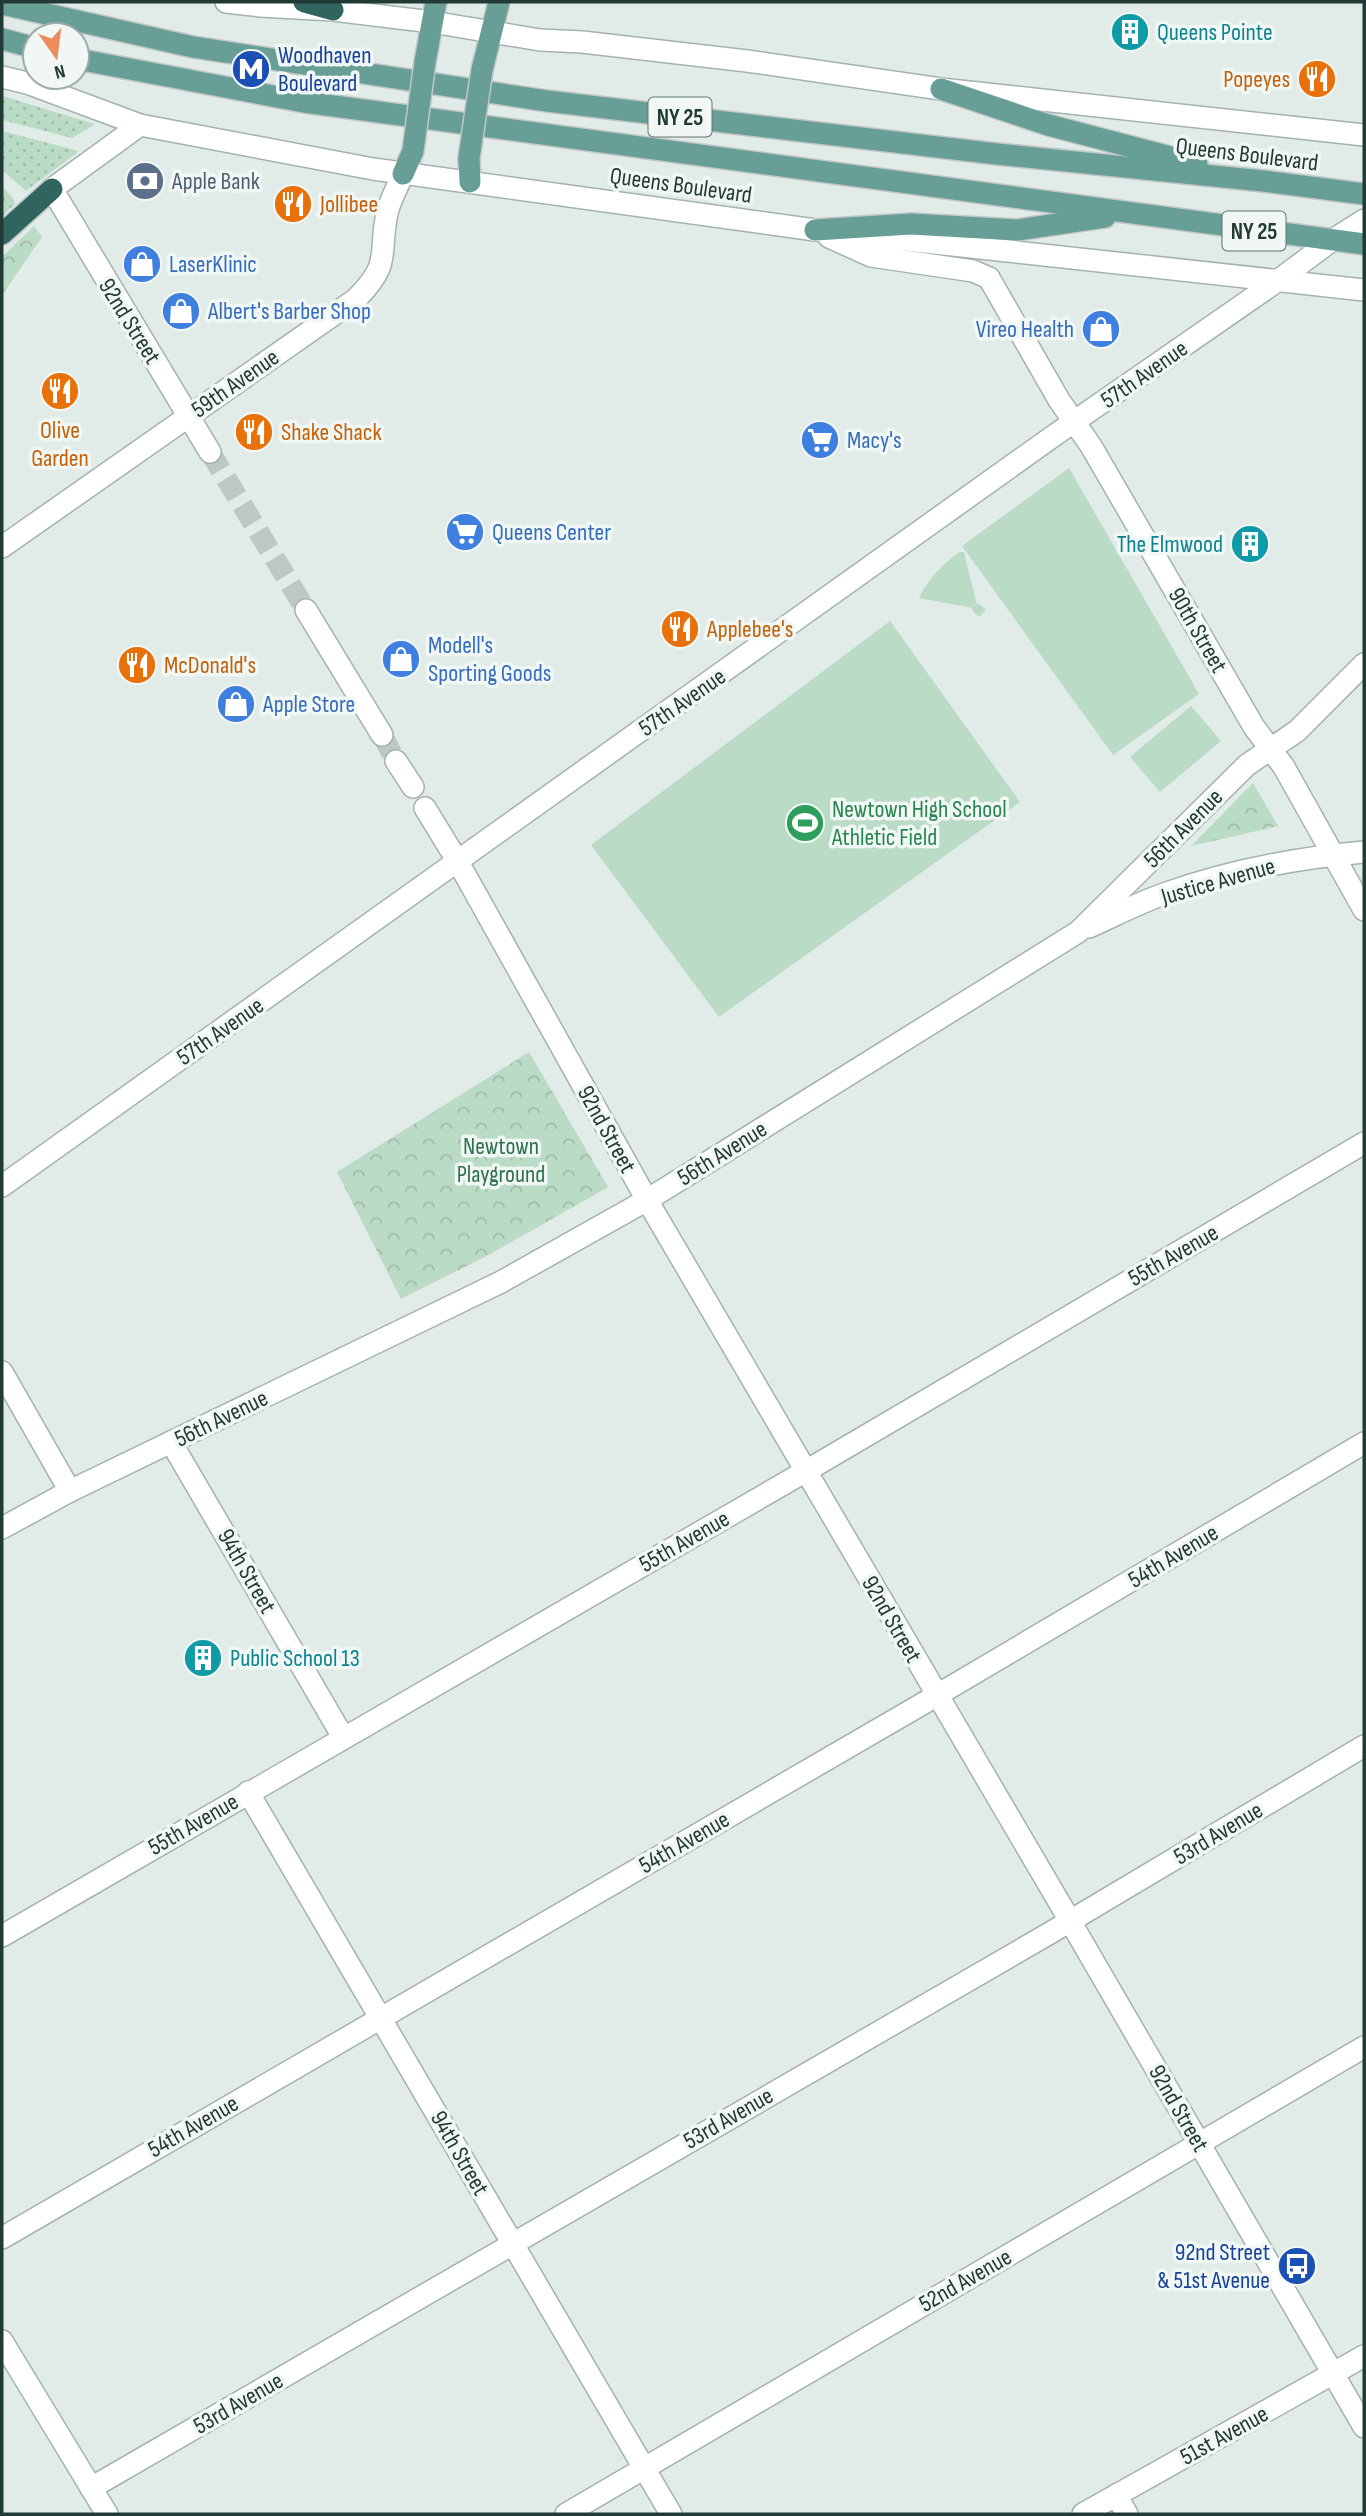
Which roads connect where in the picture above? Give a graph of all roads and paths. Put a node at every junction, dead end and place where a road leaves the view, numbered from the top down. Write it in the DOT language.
graph roads {
  1 [pos="226,2"];
  2 [pos="304,2"];
  3 [pos="499,2"];
  4 [pos="2,4"];
  5 [pos="333,10"];
  6 [pos="434,12"];
  7 [pos="491,32"];
  8 [pos="2,40"];
  9 [pos="21,45"];
  10 [pos="91,62"];
  11 [pos="2,76"];
  12 [pos="941,89"];
  13 [pos="140,125"];
  14 [pos="1364,135"];
  15 [pos="403,174"];
  16 [pos="1263,181"];
  17 [pos="470,182"];
  18 [pos="52,189"];
  19 [pos="1364,194"];
  20 [pos="1129,214"];
  21 [pos="1364,220"];
  22 [pos="815,230"];
  23 [pos="2,234"];
  24 [pos="1331,240"];
  25 [pos="1364,244"];
  26 [pos="1280,279"];
  27 [pos="1364,290"];
  28 [pos="188,416"];
  29 [pos="1074,422"];
  30 [pos="210,452"];
  31 [pos="2,547"];
  32 [pos="306,610"];
  33 [pos="1364,664"];
  34 [pos="382,736"];
  35 [pos="1271,749"];
  36 [pos="396,761"];
  37 [pos="412,787"];
  38 [pos="425,808"];
  39 [pos="1364,852"];
  40 [pos="1334,855"];
  41 [pos="458,862"];
  42 [pos="1364,910"];
  43 [pos="1078,932"];
  44 [pos="1364,1143"];
  45 [pos="2,1186"];
  46 [pos="647,1200"];
  47 [pos="2,1372"];
  48 [pos="171,1441"];
  49 [pos="1364,1443"];
  50 [pos="806,1471"];
  51 [pos="70,1491"];
  52 [pos="2,1528"];
  53 [pos="936,1696"];
  54 [pos="343,1737"];
  55 [pos="1364,1746"];
  56 [pos="248,1792"];
  57 [pos="1070,1921"];
  58 [pos="2,1936"];
  59 [pos="381,2017"];
  60 [pos="1364,2047"];
  61 [pos="1199,2143"];
  62 [pos="2,2238"];
  63 [pos="512,2243"];
  64 [pos="2,2341"];
  65 [pos="1364,2356"];
  66 [pos="1333,2374"];
  67 [pos="1364,2427"];
  68 [pos="644,2468"];
  69 [pos="91,2488"];
  70 [pos="1116,2495"];
  71 [pos="107,2514"];
  72 [pos="566,2514"];
  73 [pos="671,2514"];
  74 [pos="1083,2514"];
  75 [pos="1127,2514"];
  1 -- 5 [label="street, Queens Boulevard"];
  2 -- 5 [label="highway"];
  3 -- 7 [label="main road"];
  4 -- 16 [label="main road, Queens Boulevard / NY 25"];
  5 -- 6 [label="street, Queens Boulevard"];
  6 -- 7 [label="street, Queens Boulevard"];
  6 -- 15 [label="main road, bridge"];
  7 -- 12 [label="street, Queens Boulevard"];
  7 -- 17 [label="main road, bridge"];
  8 -- 9 [label="main road"];
  10 -- 20 [label="main road, Queens Boulevard / NY 25"];
  11 -- 13 [label="street, Queens Boulevard"];
  12 -- 14 [label="street, Queens Boulevard"];
  12 -- 16 [label="main road"];
  13 -- 15 [label="street, Queens Boulevard"];
  13 -- 18 [label="street"];
  15 -- 17 [label="street, Queens Boulevard"];
  15 -- 28 [label="street, 59th Avenue"];
  16 -- 19 [label="main road, Queens Boulevard / NY 25"];
  17 -- 22 [label="street, Queens Boulevard"];
  18 -- 23 [label="highway"];
  18 -- 28 [label="street, 92nd Street"];
  20 -- 22 [label="main road"];
  20 -- 24 [label="main road, Queens Boulevard / NY 25"];
  21 -- 24 [label="street, 57th Avenue"];
  22 -- 26 [label="street, Queens Boulevard"];
  22 -- 29 [label="street, 90th Street"];
  24 -- 25 [label="main road, Queens Boulevard / NY 25"];
  24 -- 26 [label="street, 57th Avenue"];
  26 -- 27 [label="street, Queens Boulevard"];
  26 -- 29 [label="street, 57th Avenue"];
  28 -- 30 [label="street, 92nd Street"];
  28 -- 31 [label="street, 59th Avenue"];
  29 -- 35 [label="street, 90th Street"];
  29 -- 41 [label="street, 57th Avenue"];
  32 -- 34 [label="street"];
  33 -- 35 [label="street, 56th Avenue"];
  35 -- 40 [label="street, 90th Street"];
  35 -- 43 [label="street, 56th Avenue"];
  36 -- 37 [label="street"];
  38 -- 41 [label="street, 92nd Street"];
  39 -- 40 [label="street, Justice Avenue"];
  40 -- 42 [label="street, 90th Street"];
  40 -- 43 [label="street, Justice Avenue"];
  41 -- 45 [label="street, 57th Avenue"];
  41 -- 46 [label="street, 92nd Street"];
  43 -- 46 [label="street, 56th Avenue"];
  44 -- 50 [label="street, 55th Avenue"];
  46 -- 48 [label="street, 56th Avenue"];
  46 -- 50 [label="street, 92nd Street"];
  47 -- 51 [label="street"];
  48 -- 51 [label="street, 56th Avenue"];
  48 -- 54 [label="street, 94th Street"];
  49 -- 53 [label="street, 54th Avenue"];
  50 -- 53 [label="street, 92nd Street"];
  50 -- 54 [label="street, 55th Avenue"];
  51 -- 52 [label="street, 56th Avenue"];
  53 -- 57 [label="street, 92nd Street"];
  53 -- 59 [label="street, 54th Avenue"];
  54 -- 56 [label="street, 55th Avenue"];
  55 -- 57 [label="street, 53rd Avenue"];
  56 -- 58 [label="street, 55th Avenue"];
  56 -- 59 [label="street, 94th Street"];
  57 -- 61 [label="street, 92nd Street"];
  57 -- 63 [label="street, 53rd Avenue"];
  59 -- 62 [label="street, 54th Avenue"];
  59 -- 63 [label="street, 94th Street"];
  60 -- 61 [label="street, 52nd Avenue"];
  61 -- 66 [label="street, 92nd Street"];
  61 -- 68 [label="street, 52nd Avenue"];
  63 -- 68 [label="street, 94th Street"];
  63 -- 69 [label="street, 53rd Avenue"];
  64 -- 69 [label="street"];
  65 -- 66 [label="street, 51st Avenue"];
  66 -- 67 [label="street, 92nd Street"];
  66 -- 70 [label="street, 51st Avenue"];
  68 -- 72 [label="street, 52nd Avenue"];
  68 -- 73 [label="street, 94th Street"];
  69 -- 71 [label="street"];
  70 -- 74 [label="street, 51st Avenue"];
  70 -- 75 [label="street"];
}
